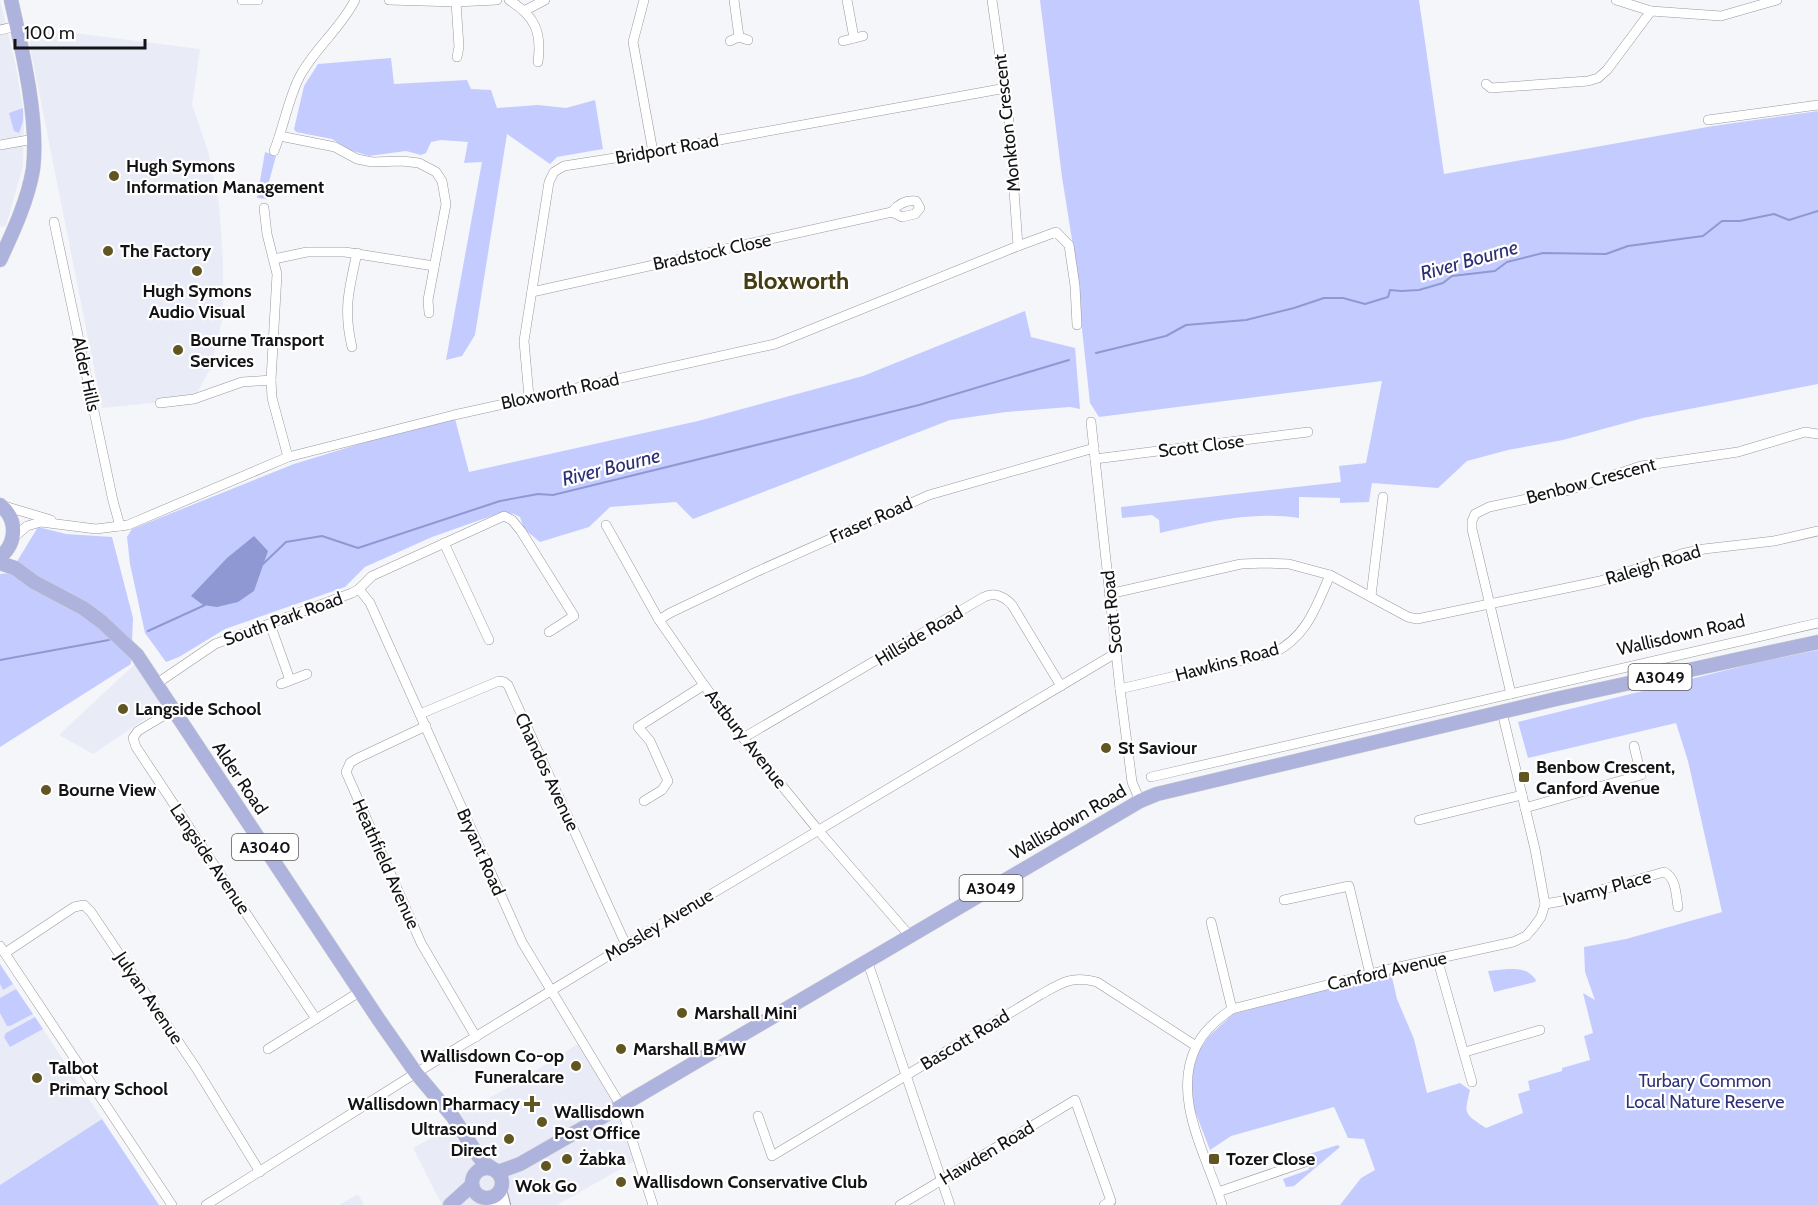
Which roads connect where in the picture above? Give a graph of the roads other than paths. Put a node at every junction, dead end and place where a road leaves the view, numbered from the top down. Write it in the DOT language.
graph roads {
  1 [pos="11,0"];
  2 [pos="242,0"];
  3 [pos="258,0"];
  4 [pos="355,0"];
  5 [pos="389,0"];
  6 [pos="418,0"];
  7 [pos="497,0"];
  8 [pos="509,0"];
  9 [pos="545,0"];
  10 [pos="644,0"];
  11 [pos="734,0"];
  12 [pos="847,0"];
  13 [pos="992,0"];
  14 [pos="1616,0"];
  15 [pos="1777,0"];
  16 [pos="456,2"];
  17 [pos="524,11"];
  18 [pos="1651,11"];
  19 [pos="17,26"];
  20 [pos="0,30"];
  21 [pos="739,40"];
  22 [pos="843,41"];
  23 [pos="458,57"];
  24 [pos="538,62"];
  25 [pos="1486,84"];
  26 [pos="1006,88"];
  27 [pos="1818,105"];
  28 [pos="1708,120"];
  29 [pos="280,136"];
  30 [pos="34,139"];
  31 [pos="0,145"];
  32 [pos="274,150"];
  33 [pos="653,152"];
  34 [pos="264,208"];
  35 [pos="892,212"];
  36 [pos="54,222"];
  37 [pos="1018,246"];
  38 [pos="357,253"];
  39 [pos="274,259"];
  40 [pos="0,260"];
  41 [pos="434,266"];
  42 [pos="532,292"];
  43 [pos="429,313"];
  44 [pos="1077,325"];
  45 [pos="352,347"];
  46 [pos="271,380"];
  47 [pos="529,397"];
  48 [pos="160,403"];
  49 [pos="1091,422"];
  50 [pos="1308,432"];
  51 [pos="1818,434"];
  52 [pos="1094,448"];
  53 [pos="288,458"];
  54 [pos="1095,459"];
  55 [pos="1383,497"];
  56 [pos="0,505"];
  57 [pos="59,523"];
  58 [pos="606,525"];
  59 [pos="120,526"];
  60 [pos="1818,531"];
  61 [pos="12,540"];
  62 [pos="444,543"];
  63 [pos="0,557"];
  64 [pos="0,563"];
  65 [pos="1330,575"];
  66 [pos="34,582"];
  67 [pos="359,590"];
  68 [pos="1109,594"];
  69 [pos="1371,596"];
  70 [pos="1489,604"];
  71 [pos="659,620"];
  72 [pos="1818,622"];
  73 [pos="270,624"];
  74 [pos="549,633"];
  75 [pos="489,640"];
  76 [pos="1818,642"];
  77 [pos="1116,653"];
  78 [pos="307,674"];
  79 [pos="1553,683"];
  80 [pos="156,684"];
  81 [pos="704,685"];
  82 [pos="1061,686"];
  83 [pos="1120,689"];
  84 [pos="1511,694"];
  85 [pos="1556,699"];
  86 [pos="173,710"];
  87 [pos="1502,712"];
  88 [pos="420,714"];
  89 [pos="426,726"];
  90 [pos="743,738"];
  91 [pos="1634,746"];
  92 [pos="1151,777"];
  93 [pos="1522,795"];
  94 [pos="644,801"];
  95 [pos="1140,801"];
  96 [pos="1525,808"];
  97 [pos="1419,820"];
  98 [pos="818,830"];
  99 [pos="1284,900"];
  100 [pos="1545,904"];
  101 [pos="1678,907"];
  102 [pos="1211,922"];
  103 [pos="909,935"];
  104 [pos="626,945"];
  105 [pos="2,950"];
  106 [pos="1437,958"];
  107 [pos="867,960"];
  108 [pos="1370,974"];
  109 [pos="361,991"];
  110 [pos="550,991"];
  111 [pos="1232,1009"];
  112 [pos="316,1019"];
  113 [pos="1540,1030"];
  114 [pos="476,1037"];
  115 [pos="1196,1046"];
  116 [pos="268,1049"];
  117 [pos="1465,1052"];
  118 [pos="416,1073"];
  119 [pos="905,1075"];
  120 [pos="1472,1082"];
  121 [pos="621,1106"];
  122 [pos="758,1116"];
  123 [pos="469,1141"];
  124 [pos="1308,1161"];
  125 [pos="260,1172"];
  126 [pos="499,1178"];
  127 [pos="942,1180"];
  128 [pos="472,1182"];
  129 [pos="1218,1192"];
  130 [pos="489,1200"];
  131 [pos="1107,1203"];
  132 [pos="172,1205"];
  133 [pos="206,1205"];
  134 [pos="450,1205"];
  135 [pos="459,1205"];
  136 [pos="506,1205"];
  137 [pos="653,1205"];
  138 [pos="900,1205"];
  139 [pos="950,1205"];
  140 [pos="1222,1205"];
  1 -- 19 [label="main road"];
  2 -- 3 [label="street"];
  4 -- 29 [label="street"];
  5 -- 6 [label="street"];
  6 -- 16 [label="street"];
  7 -- 16 [label="street"];
  8 -- 17 [label="street"];
  9 -- 17 [label="street"];
  10 -- 33 [label="street"];
  11 -- 21 [label="street"];
  12 -- 22 [label="street"];
  13 -- 26 [label="street, Monkton Crescent"];
  14 -- 18 [label="street"];
  15 -- 18 [label="street"];
  16 -- 23 [label="street"];
  17 -- 24 [label="street"];
  18 -- 25 [label="street"];
  19 -- 20 [label="street"];
  19 -- 30 [label="main road"];
  26 -- 33 [label="street, Bridport Road"];
  26 -- 37 [label="street, Monkton Crescent"];
  27 -- 28 [label="street"];
  29 -- 32 [label="street"];
  29 -- 41 [label="street"];
  30 -- 31 [label="street"];
  30 -- 40 [label="main road"];
  33 -- 42 [label="street, Bridport Road"];
  34 -- 39 [label="street"];
  35 -- 42 [label="street, Bradstock Close"];
  36 -- 59 [label="street, Alder Hills"];
  37 -- 44 [label="street, Bloxworth Road"];
  37 -- 47 [label="street, Bloxworth Road"];
  38 -- 39 [label="street"];
  38 -- 41 [label="street"];
  38 -- 45 [label="street"];
  39 -- 46 [label="street"];
  41 -- 43 [label="street"];
  42 -- 47 [label="street, Bridport Road"];
  46 -- 48 [label="street"];
  46 -- 53 [label="street"];
  47 -- 53 [label="street, Bloxworth Road"];
  49 -- 52 [label="street, Scott Road"];
  50 -- 54 [label="street, Scott Close"];
  51 -- 70 [label="street, Benbow Crescent"];
  52 -- 54 [label="street, Scott Road"];
  52 -- 71 [label="street, Fraser Road"];
  53 -- 59 [label="street, Bloxworth Road"];
  54 -- 68 [label="street, Scott Road"];
  55 -- 69 [label="street"];
  56 -- 57 [label="street, Bloxworth Road"];
  56 -- 61 [label="main road, A3040"];
  57 -- 59 [label="street, Bloxworth Road"];
  57 -- 61 [label="street, Bloxworth Road"];
  58 -- 71 [label="street, Astbury Avenue"];
  60 -- 70 [label="street, Raleigh Road"];
  61 -- 63 [label="main road"];
  61 -- 66 [label="main road, Alder Road / A3040"];
  62 -- 67 [label="street, South Park Road"];
  62 -- 74 [label="street, South Park Road"];
  62 -- 75 [label="street"];
  64 -- 66 [label="main road, Alder Road / A3040"];
  65 -- 68 [label="street, Raleigh Road"];
  65 -- 69 [label="street, Raleigh Road"];
  65 -- 83 [label="street, Hawkins Road"];
  66 -- 80 [label="main road, Alder Road / A3040"];
  67 -- 73 [label="street, South Park Road"];
  67 -- 88 [label="street, Bryant Road"];
  68 -- 77 [label="street, Scott Road"];
  69 -- 70 [label="street, Raleigh Road"];
  70 -- 84 [label="street, Benbow Crescent"];
  71 -- 81 [label="street, Astbury Avenue"];
  72 -- 79 [label="street, Wallisdown Road"];
  73 -- 78 [label="street"];
  73 -- 80 [label="street, South Park Road"];
  76 -- 85 [label="main road, Wallisdown Road / A3049"];
  77 -- 82 [label="street, Mossley Avenue"];
  77 -- 83 [label="street, Scott Road"];
  79 -- 84 [label="street, Wallisdown Road"];
  79 -- 85 [label="street"];
  80 -- 86 [label="main road, Alder Road / A3040"];
  81 -- 90 [label="street, Astbury Avenue"];
  81 -- 94 [label="street"];
  82 -- 90 [label="street, Hillside Road"];
  82 -- 98 [label="street, Mossley Avenue"];
  83 -- 95 [label="street, Scott Road"];
  84 -- 92 [label="street, Wallisdown Road"];
  85 -- 87 [label="main road, Wallisdown Road / A3049"];
  86 -- 109 [label="main road, Alder Road / A3040"];
  86 -- 112 [label="street, Langside Avenue"];
  87 -- 93 [label="street"];
  87 -- 95 [label="main road, Wallisdown Road / A3049"];
  88 -- 89 [label="street, Bryant Road"];
  88 -- 104 [label="street, Chandos Avenue"];
  89 -- 110 [label="street, Bryant Road"];
  89 -- 114 [label="street, Heathfield Avenue"];
  90 -- 98 [label="street, Astbury Avenue"];
  91 -- 96 [label="street"];
  93 -- 96 [label="street"];
  93 -- 97 [label="street"];
  95 -- 103 [label="main road, Wallisdown Road / A3049"];
  96 -- 100 [label="street"];
  98 -- 103 [label="street, Astbury Avenue"];
  98 -- 104 [label="street, Mossley Avenue"];
  99 -- 108 [label="street"];
  100 -- 101 [label="street, Ivamy Place"];
  100 -- 106 [label="street, Canford Avenue"];
  102 -- 111 [label="street"];
  103 -- 107 [label="main road, Wallisdown Road / A3049"];
  104 -- 110 [label="street, Mossley Avenue"];
  105 -- 125 [label="street, Julyan Avenue"];
  105 -- 132 [label="street"];
  106 -- 108 [label="street, Canford Avenue"];
  106 -- 117 [label="street"];
  107 -- 119 [label="street"];
  107 -- 121 [label="main road, Wallisdown Road / A3049"];
  108 -- 111 [label="street, Canford Avenue"];
  109 -- 112 [label="street"];
  109 -- 118 [label="main road, Alder Road / A3040"];
  110 -- 114 [label="street, Mossley Avenue"];
  110 -- 121 [label="street, Bryant Road"];
  111 -- 115 [label="street, Canford Avenue"];
  112 -- 116 [label="street"];
  113 -- 117 [label="street"];
  114 -- 118 [label="street, Mossley Avenue"];
  115 -- 119 [label="street, Bascott Road"];
  115 -- 129 [label="street, Canford Avenue"];
  117 -- 120 [label="street"];
  118 -- 123 [label="main road, Alder Road / A3040"];
  118 -- 125 [label="street, Mossley Avenue"];
  119 -- 122 [label="street, Bascott Road"];
  119 -- 127 [label="street"];
  121 -- 126 [label="main road, Wallisdown Road / A3049"];
  121 -- 137 [label="street, Bryant Road"];
  123 -- 126 [label="main road, Alder Road / A3040"];
  123 -- 128 [label="main road"];
  124 -- 129 [label="street"];
  125 -- 133 [label="street, Mossley Avenue"];
  126 -- 128 [label="main road"];
  126 -- 130 [label="main road"];
  126 -- 136 [label="street"];
  127 -- 131 [label="street, Hawden Road"];
  127 -- 138 [label="street, Hawden Road"];
  127 -- 139 [label="street"];
  128 -- 130 [label="main road"];
  128 -- 134 [label="main road"];
  129 -- 140 [label="street, Canford Avenue"];
  130 -- 135 [label="main road"];
}
